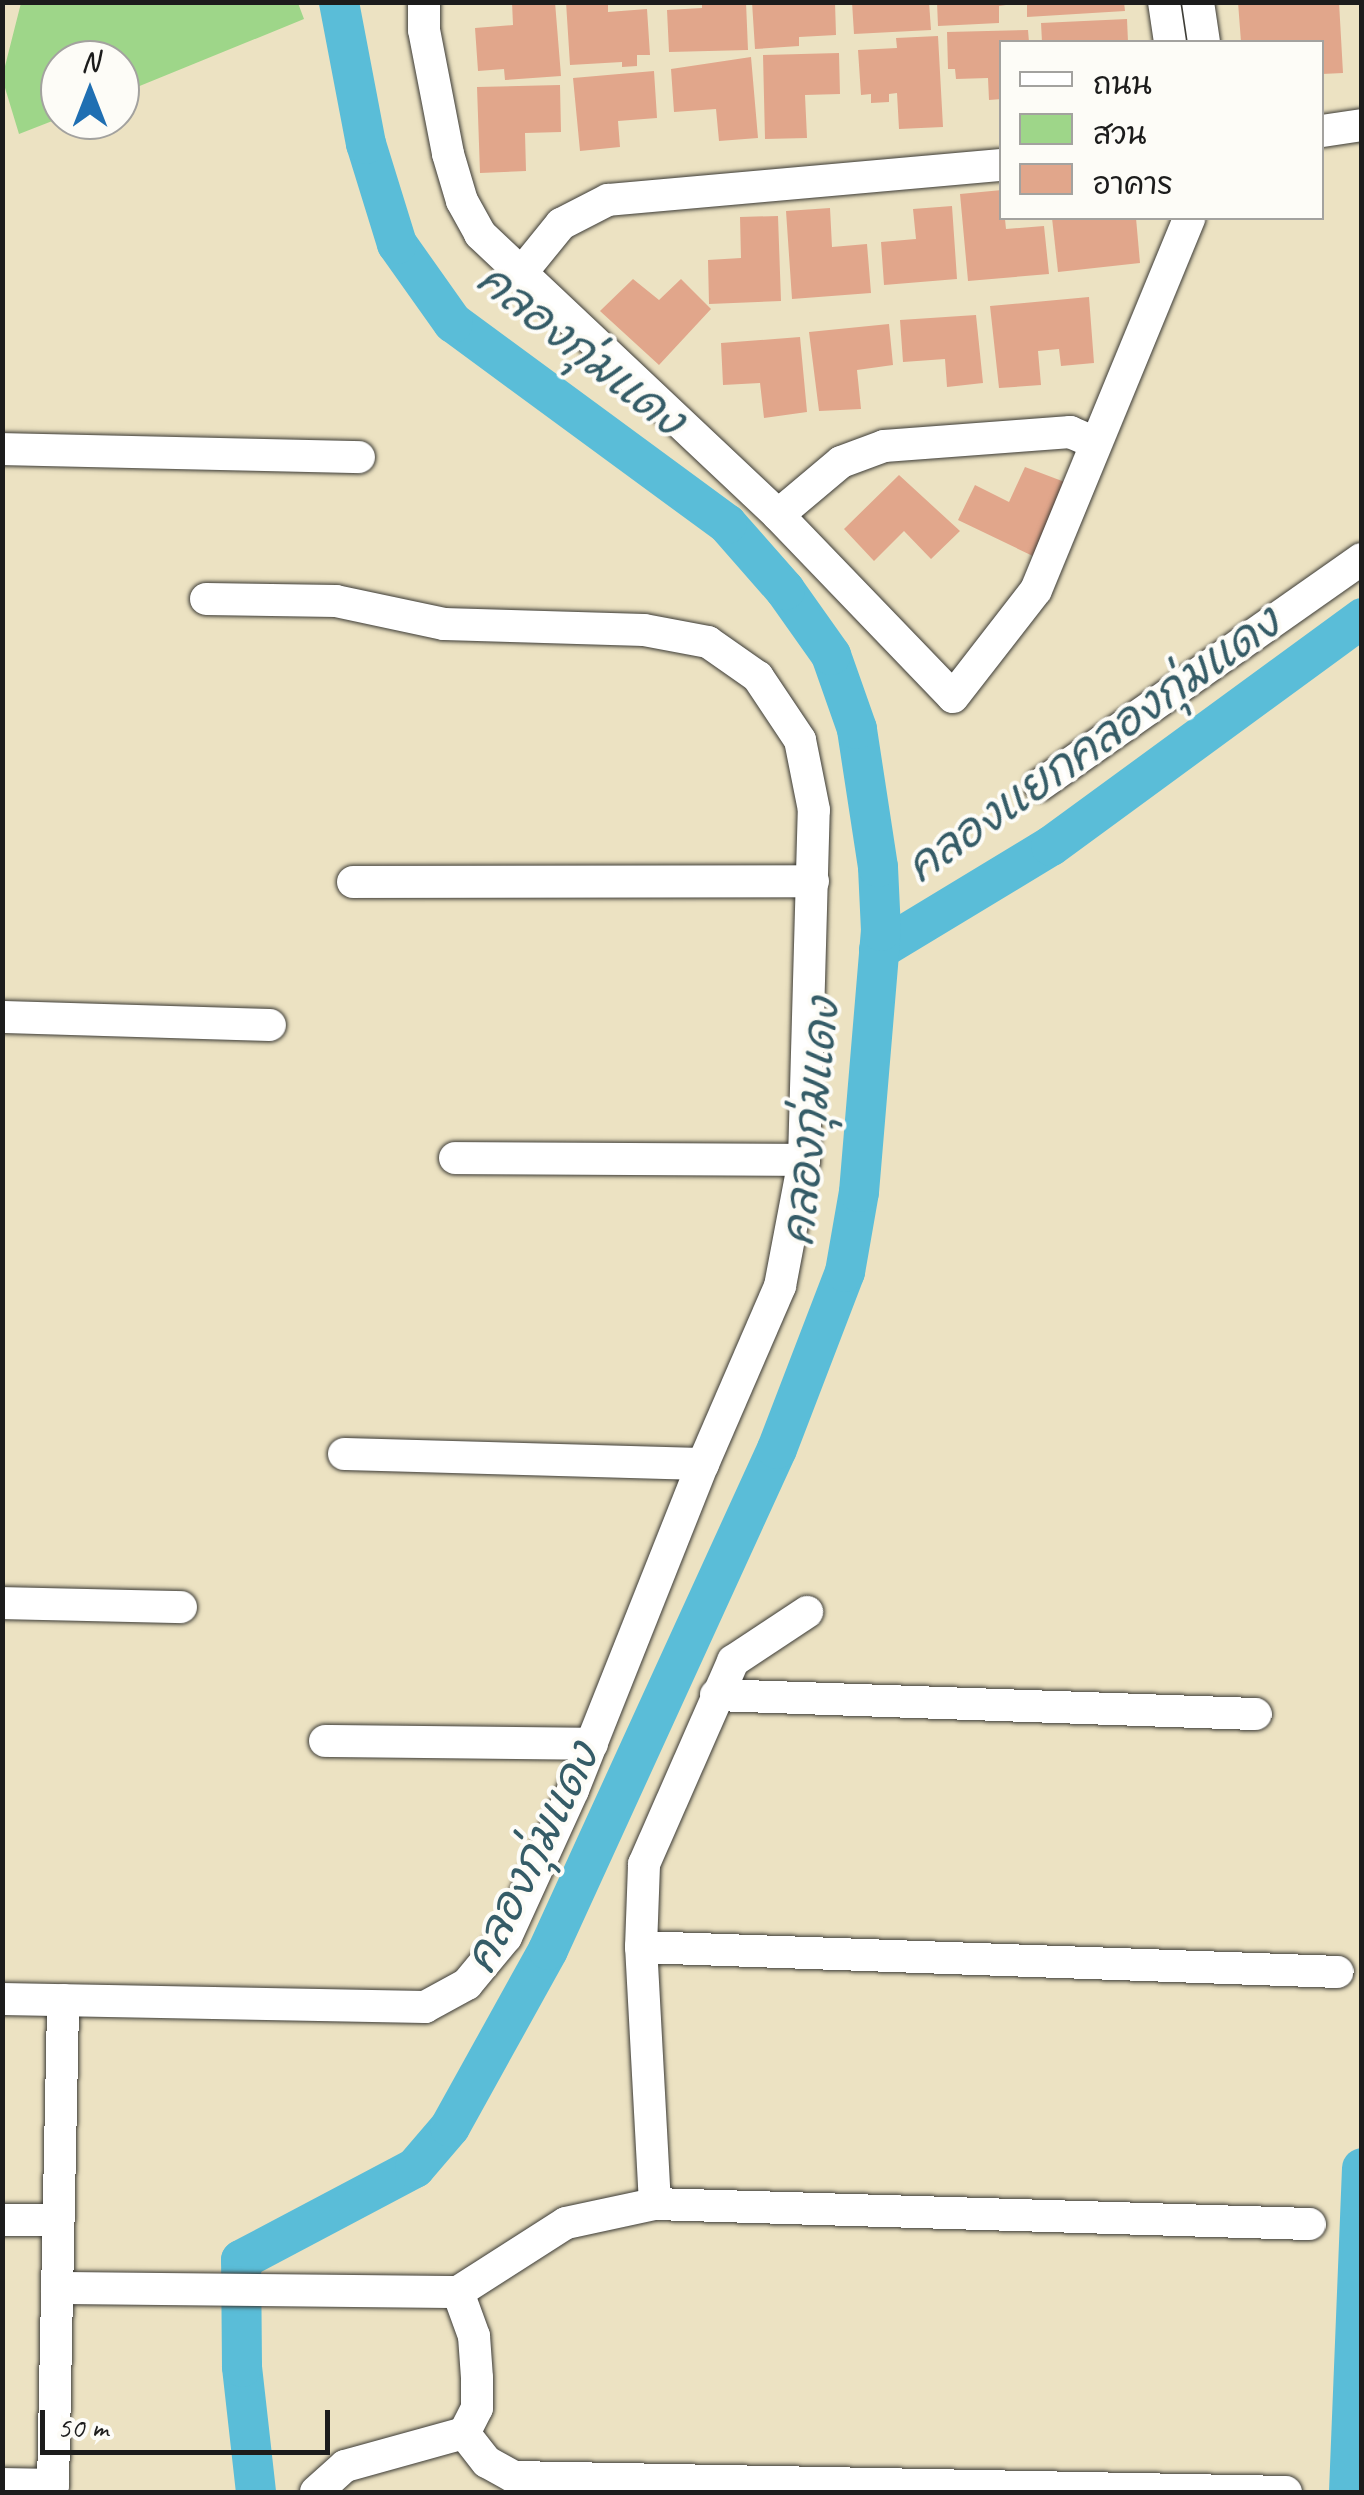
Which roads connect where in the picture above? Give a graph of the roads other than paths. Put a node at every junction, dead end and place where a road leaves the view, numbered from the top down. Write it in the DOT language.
graph roads {
  1 [pos="424,2"];
  2 [pos="1164,2"];
  3 [pos="1198,2"];
  4 [pos="1170,40"];
  5 [pos="1204,40"];
  6 [pos="1362,125"];
  7 [pos="1324,131"];
  8 [pos="999,165"];
  9 [pos="1188,220"];
  10 [pos="522,272"];
  11 [pos="1094,442"];
  12 [pos="2,449"];
  13 [pos="359,457"];
  14 [pos="778,515"];
  15 [pos="1362,559"];
  16 [pos="206,599"];
  17 [pos="1040,785"];
  18 [pos="813,881"];
  19 [pos="352,882"];
  20 [pos="2,1017"];
  21 [pos="270,1025"];
  22 [pos="455,1158"];
  23 [pos="804,1160"];
  24 [pos="344,1454"];
  25 [pos="702,1464"];
  26 [pos="2,1603"];
  27 [pos="181,1607"];
  28 [pos="807,1612"];
  29 [pos="716,1695"];
  30 [pos="1256,1714"];
  31 [pos="325,1741"];
  32 [pos="592,1744"];
  33 [pos="641,1948"];
  34 [pos="1338,1972"];
  35 [pos="2,1999"];
  36 [pos="63,2000"];
  37 [pos="655,2204"];
  38 [pos="2,2220"];
  39 [pos="58,2220"];
  40 [pos="1310,2224"];
  41 [pos="73,2288"];
  42 [pos="458,2292"];
  43 [pos="464,2433"];
  44 [pos="2,2484"];
  45 [pos="601,2487"];
  46 [pos="316,2492"];
  47 [pos="1286,2492"];
  1 -- 10 [label="street"];
  2 -- 4 [label="street"];
  3 -- 5 [label="street"];
  6 -- 7 [label="street"];
  8 -- 10 [label="street"];
  9 -- 11 [label="street"];
  10 -- 14 [label="street"];
  11 -- 14 [label="street"];
  11 -- 14 [label="street"];
  12 -- 13 [label="street"];
  15 -- 17 [label="street"];
  16 -- 18 [label="street"];
  18 -- 19 [label="street"];
  18 -- 23 [label="street"];
  20 -- 21 [label="street"];
  22 -- 23 [label="street"];
  23 -- 25 [label="street"];
  24 -- 25 [label="street"];
  25 -- 32 [label="street"];
  26 -- 27 [label="street"];
  28 -- 29 [label="street"];
  29 -- 30 [label="street"];
  29 -- 33 [label="street"];
  31 -- 32 [label="street"];
  32 -- 36 [label="street"];
  33 -- 34 [label="street"];
  33 -- 37 [label="street"];
  35 -- 36 [label="street"];
  36 -- 39 [label="street"];
  37 -- 40 [label="street"];
  37 -- 42 [label="street"];
  38 -- 39 [label="street"];
  39 -- 41 [label="street"];
  41 -- 42 [label="street"];
  41 -- 44 [label="street"];
  42 -- 43 [label="street"];
  43 -- 45 [label="street"];
  43 -- 46 [label="street"];
  45 -- 47 [label="street"];
}
